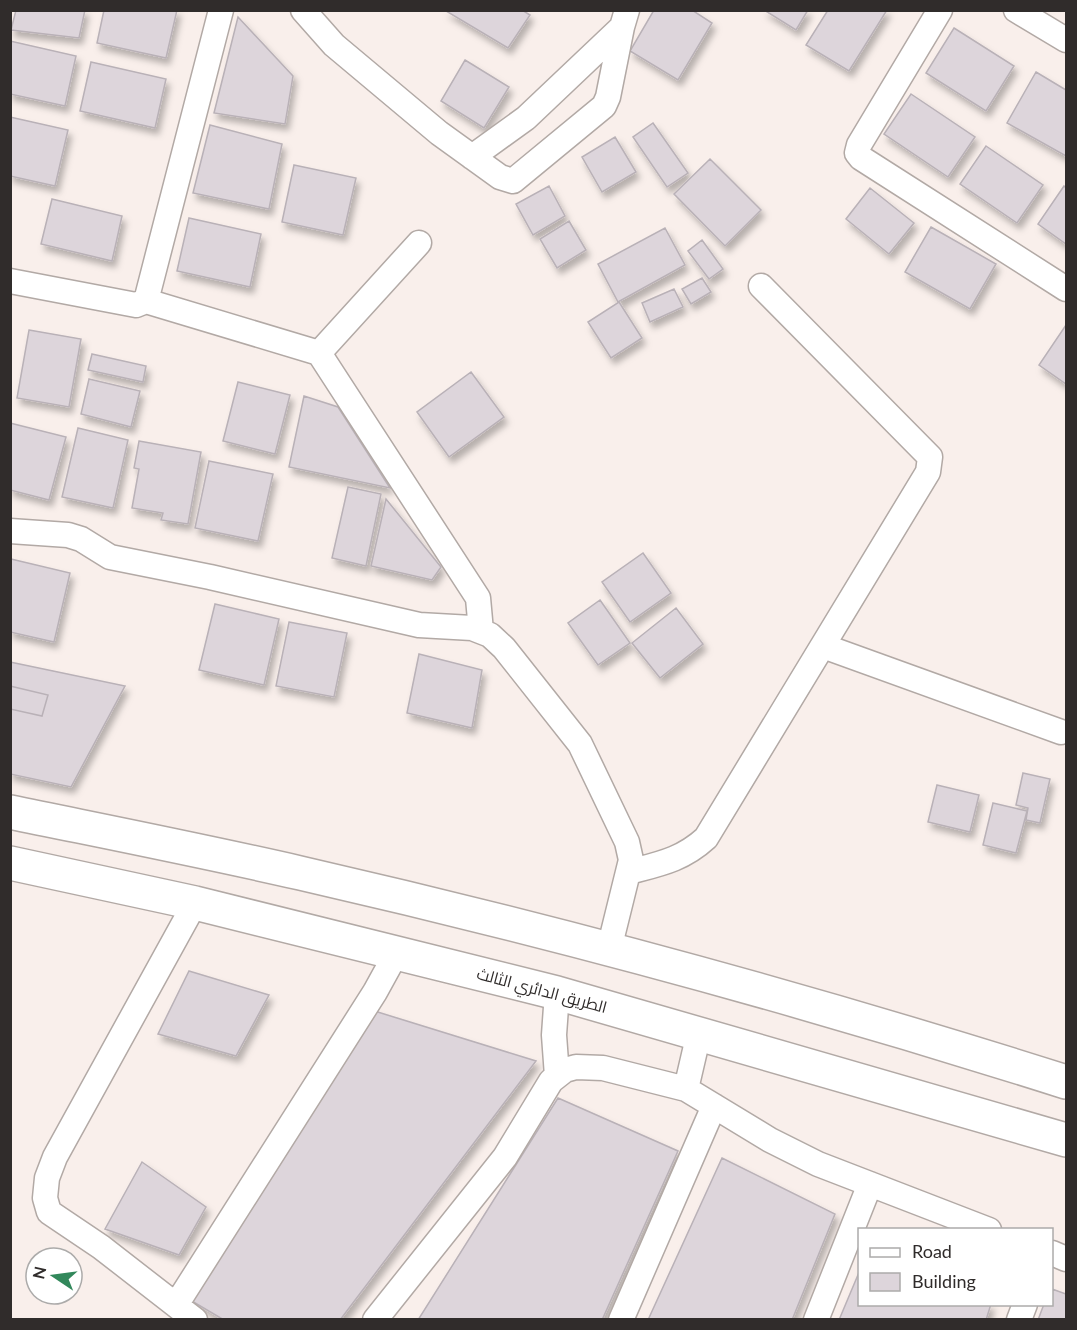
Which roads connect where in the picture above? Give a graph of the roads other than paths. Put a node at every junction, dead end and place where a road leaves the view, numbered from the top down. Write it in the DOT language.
graph roads {
  1 [pos="221,10"];
  2 [pos="303,10"];
  3 [pos="940,10"];
  4 [pos="1016,10"];
  5 [pos="625,19"];
  6 [pos="1066,40"];
  7 [pos="472,157"];
  8 [pos="419,243"];
  9 [pos="10,281"];
  10 [pos="761,286"];
  11 [pos="1066,289"];
  12 [pos="146,301"];
  13 [pos="319,354"];
  14 [pos="10,531"];
  15 [pos="478,598"];
  16 [pos="433,627"];
  17 [pos="481,631"];
  18 [pos="824,646"];
  19 [pos="1061,732"];
  20 [pos="10,812"];
  21 [pos="10,863"];
  22 [pos="629,872"];
  23 [pos="195,903"];
  24 [pos="609,949"];
  25 [pos="398,952"];
  26 [pos="557,993"];
  27 [pos="699,1033"];
  28 [pos="557,1076"];
  29 [pos="1066,1082"];
  30 [pos="686,1089"];
  31 [pos="714,1106"];
  32 [pos="1066,1140"];
  33 [pos="870,1184"];
  34 [pos="984,1228"];
  35 [pos="1053,1245"];
  36 [pos="1066,1259"];
  37 [pos="176,1305"];
  38 [pos="1025,1306"];
  39 [pos="195,1320"];
  40 [pos="375,1320"];
  41 [pos="621,1320"];
  42 [pos="816,1320"];
  43 [pos="1019,1320"];
  1 -- 12 [label="street"];
  2 -- 7 [label="street"];
  3 -- 11 [label="street"];
  4 -- 6 [label="street"];
  5 -- 7 [label="street"];
  5 -- 7 [label="street"];
  8 -- 13 [label="street"];
  9 -- 12 [label="street"];
  10 -- 18 [label="street"];
  12 -- 13 [label="street"];
  13 -- 15 [label="street"];
  14 -- 16 [label="street"];
  15 -- 16 [label="street"];
  15 -- 17 [label="street"];
  16 -- 17 [label="street"];
  17 -- 22 [label="street"];
  18 -- 19 [label="street"];
  18 -- 22 [label="street"];
  20 -- 24 [label="highway"];
  21 -- 23 [label="highway, الطريق الدائري الثالث"];
  22 -- 24 [label="street"];
  23 -- 25 [label="highway, الطريق الدائري الثالث"];
  23 -- 37 [label="street"];
  24 -- 29 [label="highway"];
  25 -- 26 [label="highway, الطريق الدائري الثالث"];
  25 -- 37 [label="street"];
  26 -- 27 [label="highway, الطريق الدائري الثالث"];
  26 -- 28 [label="street"];
  27 -- 30 [label="street"];
  27 -- 32 [label="highway, الطريق الدائري الثالث"];
  28 -- 30 [label="street"];
  28 -- 40 [label="street"];
  30 -- 31 [label="street"];
  31 -- 33 [label="street"];
  31 -- 41 [label="street"];
  33 -- 34 [label="street"];
  33 -- 42 [label="street"];
  35 -- 36 [label="street"];
  37 -- 39 [label="street"];
  38 -- 43 [label="street"];
}
